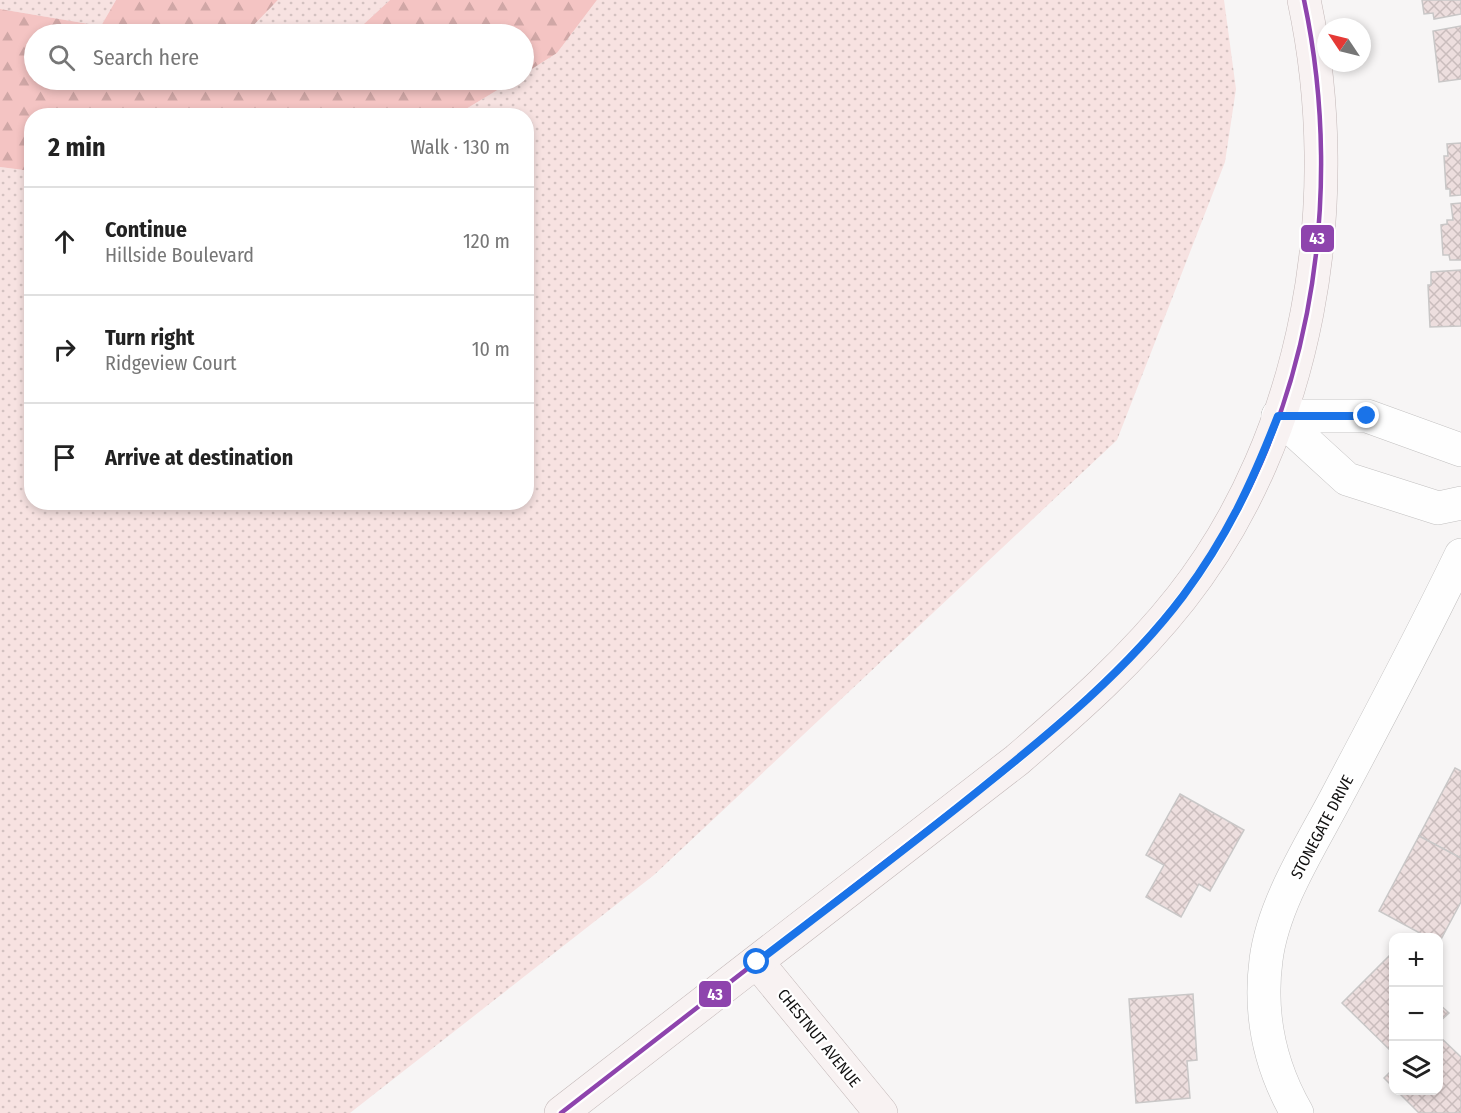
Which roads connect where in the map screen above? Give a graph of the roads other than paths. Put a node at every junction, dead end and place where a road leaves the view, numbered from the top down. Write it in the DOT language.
graph roads {
  1 [pos="1304,0"];
  2 [pos="1278,416"];
  3 [pos="1461,450"];
  4 [pos="1461,502"];
  5 [pos="1461,555"];
  6 [pos="757,962"];
  7 [pos="561,1113"];
  8 [pos="881,1113"];
  9 [pos="1297,1113"];
  1 -- 2 [label="main road"];
  2 -- 3 [label="street"];
  2 -- 4 [label="street"];
  2 -- 6 [label="main road"];
  5 -- 9 [label="street, STONEGATE DRIVE"];
  6 -- 7 [label="main road"];
  6 -- 8 [label="main road, CHESTNUT AVENUE"];
}
